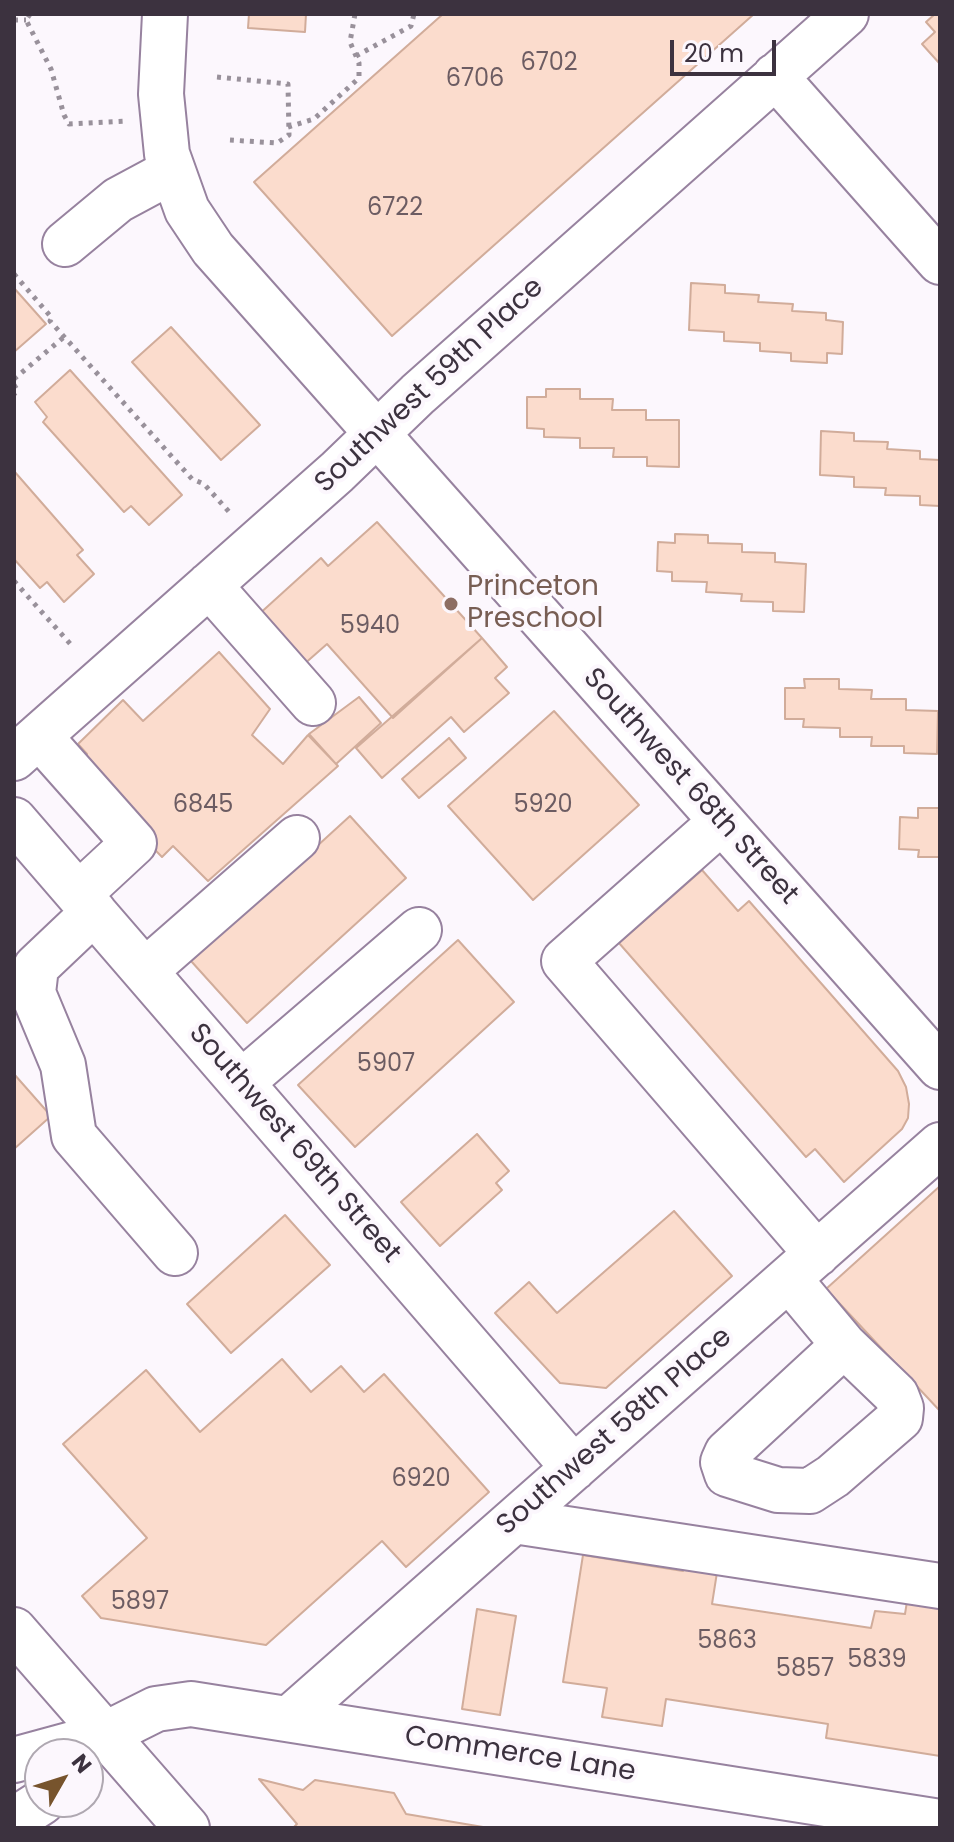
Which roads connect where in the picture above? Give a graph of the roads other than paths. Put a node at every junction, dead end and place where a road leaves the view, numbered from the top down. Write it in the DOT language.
graph roads {
  1 [pos="165,14"];
  2 [pos="846,14"];
  3 [pos="775,76"];
  4 [pos="172,171"];
  5 [pos="65,244"];
  6 [pos="940,262"];
  7 [pos="377,434"];
  8 [pos="209,585"];
  9 [pos="313,703"];
  10 [pos="27,747"];
  11 [pos="14,820"];
  12 [pos="721,822"];
  13 [pos="297,838"];
  14 [pos="86,903"];
  15 [pos="419,930"];
  16 [pos="145,971"];
  17 [pos="940,1067"];
  18 [pos="242,1082"];
  19 [pos="940,1145"];
  20 [pos="175,1253"];
  21 [pos="803,1267"];
  22 [pos="844,1345"];
  23 [pos="574,1468"];
  24 [pos="514,1521"];
  25 [pos="940,1586"];
  26 [pos="14,1630"];
  27 [pos="290,1718"];
  28 [pos="90,1738"];
  29 [pos="104,1741"];
  30 [pos="104,1753"];
  31 [pos="940,1822"];
  32 [pos="187,1828"];
  1 -- 4 [label="street, Southwest 68th Street"];
  2 -- 3 [label="street, Southwest 59th Place"];
  3 -- 6 [label="street"];
  3 -- 7 [label="street, Southwest 59th Place"];
  4 -- 5 [label="street"];
  4 -- 7 [label="street, Southwest 68th Street"];
  7 -- 8 [label="street, Southwest 59th Place"];
  7 -- 12 [label="street, Southwest 68th Street"];
  8 -- 9 [label="street"];
  8 -- 10 [label="street, Southwest 59th Place"];
  10 -- 14 [label="street"];
  11 -- 14 [label="street, Southwest 69th Street"];
  12 -- 17 [label="street, Southwest 68th Street"];
  12 -- 21 [label="street"];
  13 -- 16 [label="street"];
  14 -- 16 [label="street, Southwest 69th Street"];
  14 -- 20 [label="street"];
  15 -- 18 [label="street"];
  16 -- 18 [label="street, Southwest 69th Street"];
  18 -- 23 [label="street, Southwest 69th Street"];
  19 -- 21 [label="street, Southwest 58th Place"];
  21 -- 22 [label="street"];
  21 -- 23 [label="street, Southwest 58th Place"];
  22 -- 22 [label="street"];
  23 -- 24 [label="street, Southwest 58th Place"];
  24 -- 25 [label="street"];
  24 -- 27 [label="street, Southwest 58th Place"];
  26 -- 28 [label="street"];
  27 -- 29 [label="street, Commerce Lane"];
  27 -- 31 [label="street, Commerce Lane"];
  30 -- 32 [label="street"];
}
